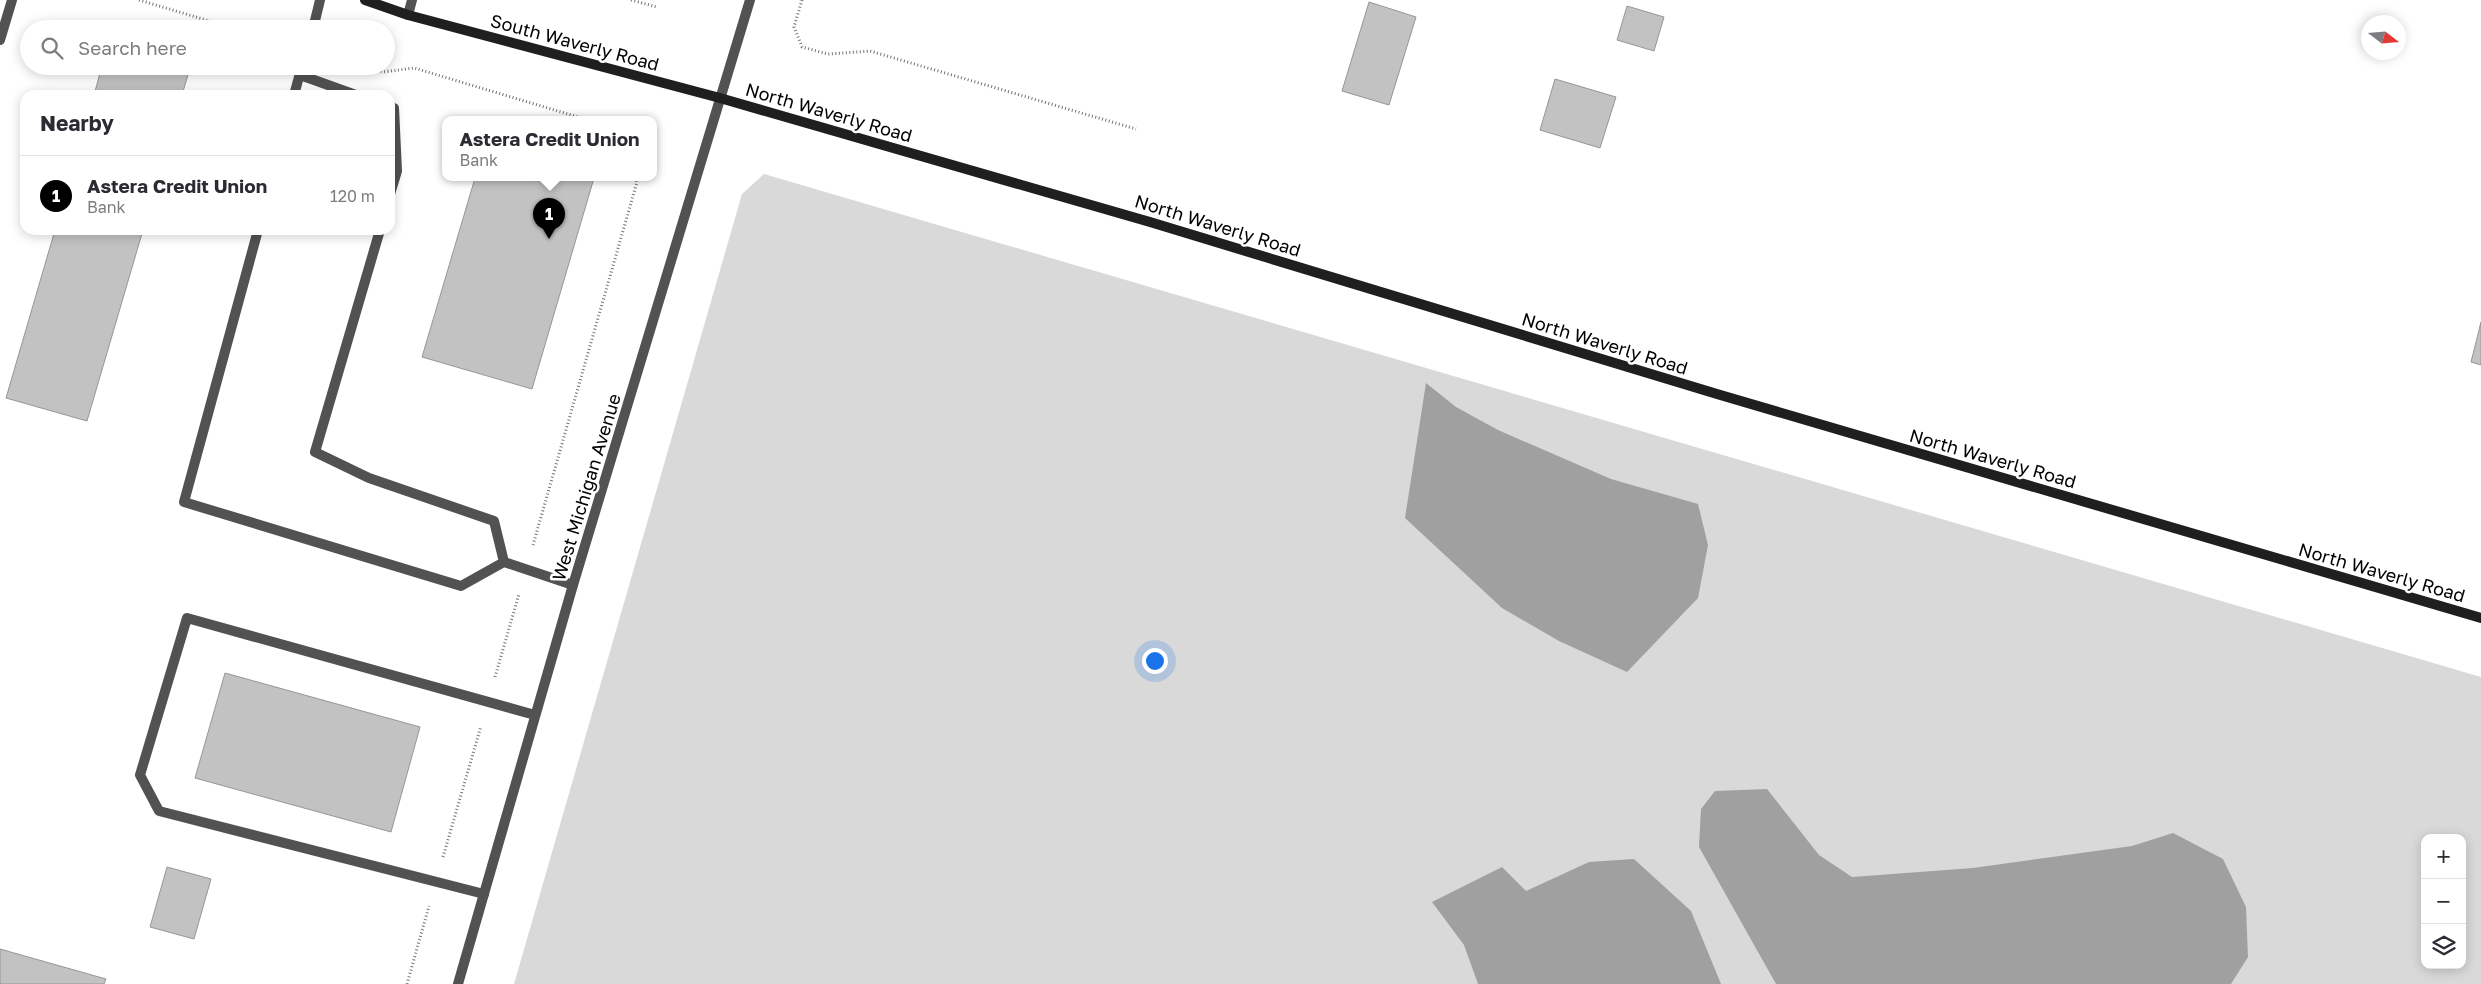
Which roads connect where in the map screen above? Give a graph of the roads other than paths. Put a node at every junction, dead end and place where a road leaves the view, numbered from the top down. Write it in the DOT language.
graph roads {
  1 [pos="12,0"];
  2 [pos="320,0"];
  3 [pos="365,0"];
  4 [pos="412,0"];
  5 [pos="750,0"];
  6 [pos="408,15"];
  7 [pos="315,20"];
  8 [pos="0,40"];
  9 [pos="300,75"];
  10 [pos="312,75"];
  11 [pos="295,90"];
  12 [pos="345,90"];
  13 [pos="720,98"];
  14 [pos="395,129"];
  15 [pos="395,178"];
  16 [pos="257,235"];
  17 [pos="379,235"];
  18 [pos="504,562"];
  19 [pos="573,585"];
  20 [pos="2481,618"];
  21 [pos="535,715"];
  22 [pos="484,894"];
  23 [pos="458,984"];
  1 -- 8 [label="street"];
  2 -- 7 [label="street"];
  3 -- 6 [label="main road, South Waverly Road"];
  4 -- 6 [label="street"];
  5 -- 13 [label="street, West Michigan Avenue"];
  6 -- 13 [label="main road, South Waverly Road"];
  9 -- 11 [label="street"];
  10 -- 12 [label="street"];
  13 -- 19 [label="street, West Michigan Avenue"];
  13 -- 20 [label="main road, North Waverly Road"];
  14 -- 15 [label="street"];
  16 -- 18 [label="street"];
  17 -- 18 [label="street"];
  18 -- 19 [label="street"];
  19 -- 21 [label="street, West Michigan Avenue"];
  21 -- 22 [label="street, West Michigan Avenue"];
  21 -- 22 [label="street"];
  22 -- 23 [label="street, West Michigan Avenue"];
}
